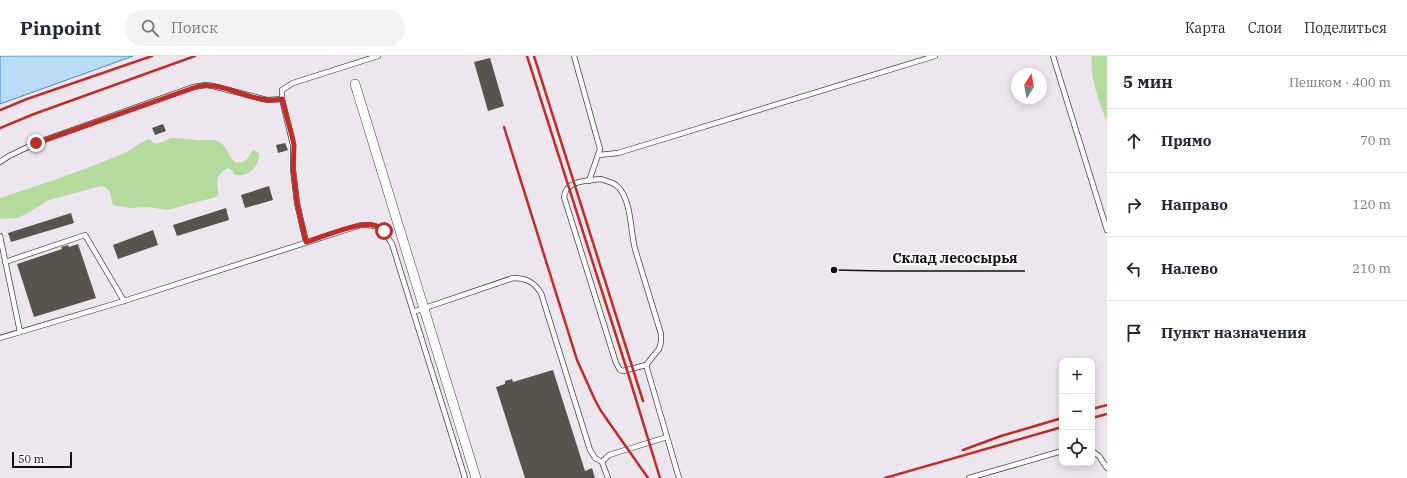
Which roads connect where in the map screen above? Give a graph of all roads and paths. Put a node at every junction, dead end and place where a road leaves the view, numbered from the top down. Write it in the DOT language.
graph roads {
  1 [pos="378,56"];
  2 [pos="574,56"];
  3 [pos="935,56"];
  4 [pos="1053,56"];
  5 [pos="356,84"];
  6 [pos="282,99"];
  7 [pos="599,155"];
  8 [pos="0,162"];
  9 [pos="589,181"];
  10 [pos="1107,230"];
  11 [pos="0,236"];
  12 [pos="306,242"];
  13 [pos="6,262"];
  14 [pos="124,301"];
  15 [pos="424,308"];
  16 [pos="413,312"];
  17 [pos="20,332"];
  18 [pos="0,338"];
  19 [pos="646,365"];
  20 [pos="667,437"];
  21 [pos="1059,452"];
  22 [pos="1095,453"];
  23 [pos="602,462"];
  24 [pos="1107,468"];
  25 [pos="465,478"];
  26 [pos="476,478"];
  27 [pos="608,478"];
  28 [pos="679,478"];
  29 [pos="969,478"];
  1 -- 6 [label="lane"];
  2 -- 7 [label="lane"];
  3 -- 7 [label="lane"];
  4 -- 10 [label="lane"];
  5 -- 15 [label="street"];
  6 -- 8 [label="lane"];
  6 -- 12 [label="lane"];
  7 -- 9 [label="lane"];
  9 -- 19 [label="lane"];
  9 -- 19 [label="lane"];
  11 -- 13 [label="lane"];
  12 -- 14 [label="lane"];
  12 -- 16 [label="lane"];
  13 -- 14 [label="lane"];
  13 -- 17 [label="lane"];
  14 -- 17 [label="lane"];
  15 -- 16 [label="lane"];
  15 -- 23 [label="lane"];
  15 -- 26 [label="street"];
  16 -- 25 [label="lane"];
  17 -- 18 [label="lane"];
  19 -- 20 [label="lane"];
  20 -- 23 [label="lane"];
  20 -- 28 [label="lane"];
  21 -- 29 [label="lane"];
  22 -- 24 [label="lane"];
  23 -- 27 [label="lane"];
}
